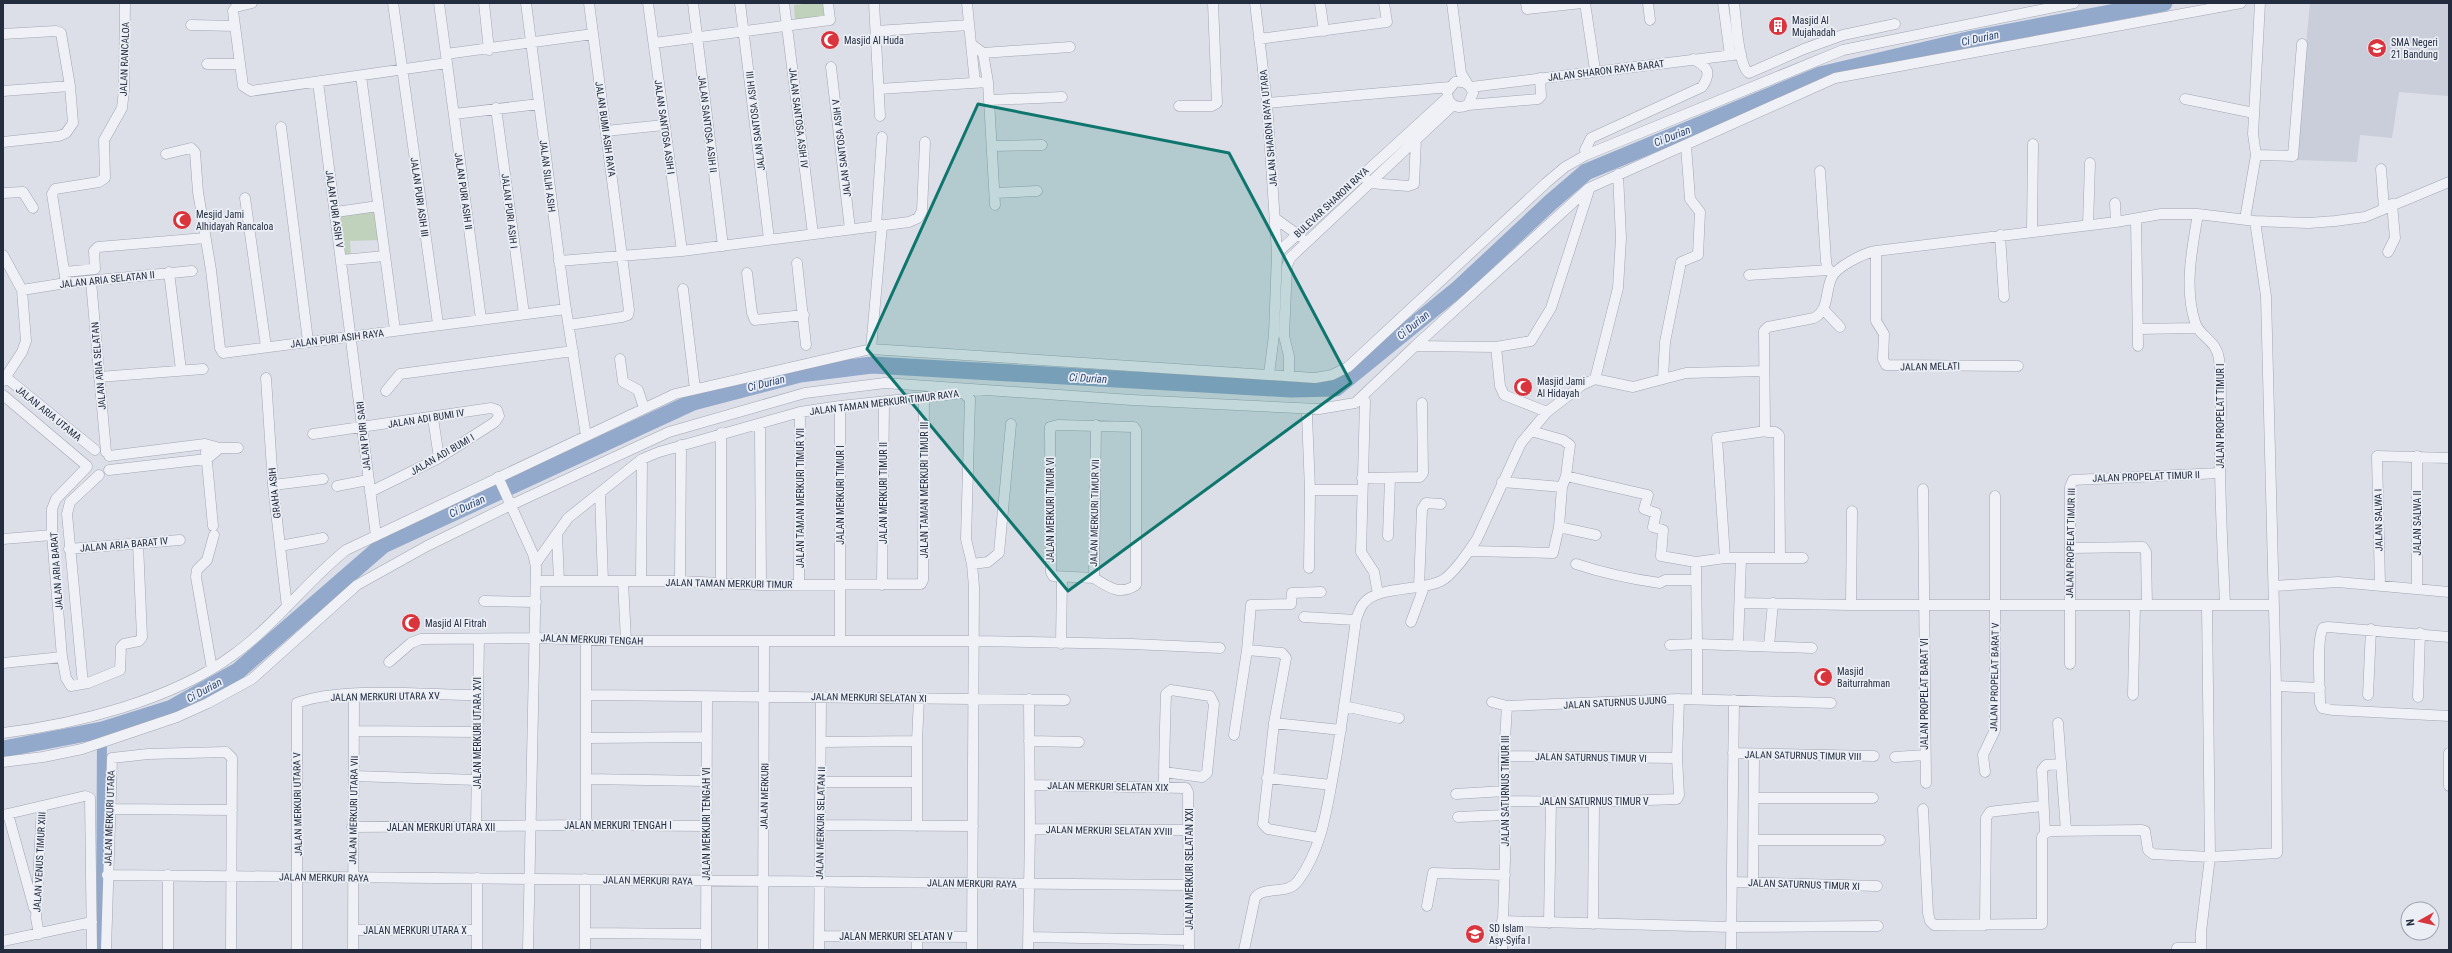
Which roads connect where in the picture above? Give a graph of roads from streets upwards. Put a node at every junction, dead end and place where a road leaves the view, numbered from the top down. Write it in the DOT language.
graph roads {
  1 [pos="125,3"];
  2 [pos="252,3"];
  3 [pos="393,3"];
  4 [pos="439,3"];
  5 [pos="484,3"];
  6 [pos="526,3"];
  7 [pos="588,3"];
  8 [pos="648,3"];
  9 [pos="693,3"];
  10 [pos="740,3"];
  11 [pos="784,3"];
  12 [pos="828,3"];
  13 [pos="874,3"];
  14 [pos="967,3"];
  15 [pos="1213,3"];
  16 [pos="1255,3"];
  17 [pos="1320,3"];
  18 [pos="1384,3"];
  19 [pos="1452,3"];
  20 [pos="1526,3"];
  21 [pos="1584,3"];
  22 [pos="1648,3"];
  23 [pos="1723,3"];
  24 [pos="1734,3"];
  25 [pos="2074,3"];
  26 [pos="2241,3"];
  27 [pos="2260,3"];
  28 [pos="1650,20"];
  29 [pos="1895,24"];
  30 [pos="191,25"];
  31 [pos="969,25"];
  32 [pos="235,26"];
  33 [pos="787,26"];
  34 [pos="744,31"];
  35 [pos="876,31"];
  36 [pos="1324,31"];
  37 [pos="3,34"];
  38 [pos="593,34"];
  39 [pos="697,37"];
  40 [pos="1259,39"];
  41 [pos="654,43"];
  42 [pos="531,44"];
  43 [pos="971,44"];
  44 [pos="2302,44"];
  45 [pos="1070,47"];
  46 [pos="489,50"];
  47 [pos="983,53"];
  48 [pos="1740,54"];
  49 [pos="1730,55"];
  50 [pos="446,58"];
  51 [pos="1693,60"];
  52 [pos="206,64"];
  53 [pos="240,64"];
  54 [pos="831,67"];
  55 [pos="402,70"];
  56 [pos="1595,70"];
  57 [pos="1461,73"];
  58 [pos="361,76"];
  59 [pos="1540,78"];
  60 [pos="318,82"];
  61 [pos="988,82"];
  62 [pos="975,84"];
  63 [pos="1469,85"];
  64 [pos="70,86"];
  65 [pos="879,89"];
  66 [pos="3,91"];
  67 [pos="1449,92"];
  68 [pos="1062,97"];
  69 [pos="2185,99"];
  70 [pos="989,100"];
  71 [pos="1267,103"];
  72 [pos="539,104"];
  73 [pos="1468,104"];
  74 [pos="1179,106"];
  75 [pos="496,108"];
  76 [pos="2254,113"];
  77 [pos="454,114"];
  78 [pos="880,116"];
  79 [pos="664,125"];
  80 [pos="281,127"];
  81 [pos="606,131"];
  82 [pos="882,137"];
  83 [pos="1416,140"];
  84 [pos="3,142"];
  85 [pos="925,142"];
  86 [pos="2033,144"];
  87 [pos="1042,145"];
  88 [pos="992,146"];
  89 [pos="1686,146"];
  90 [pos="1585,150"];
  91 [pos="166,154"];
  92 [pos="2256,155"];
  93 [pos="2090,163"];
  94 [pos="2381,169"];
  95 [pos="1820,171"];
  96 [pos="1362,174"];
  97 [pos="1618,174"];
  98 [pos="2449,182"];
  99 [pos="1370,183"];
  100 [pos="1590,188"];
  101 [pos="1037,191"];
  102 [pos="3,193"];
  103 [pos="995,193"];
  104 [pos="245,198"];
  105 [pos="2114,203"];
  106 [pos="995,205"];
  107 [pos="378,206"];
  108 [pos="2388,206"];
  109 [pos="32,208"];
  110 [pos="336,212"];
  111 [pos="2198,214"];
  112 [pos="1276,219"];
  113 [pos="2136,219"];
  114 [pos="2250,220"];
  115 [pos="2116,222"];
  116 [pos="2088,225"];
  117 [pos="879,226"];
  118 [pos="850,229"];
  119 [pos="2032,231"];
  120 [pos="813,234"];
  121 [pos="1297,234"];
  122 [pos="2000,236"];
  123 [pos="205,238"];
  124 [pos="769,239"];
  125 [pos="1308,240"];
  126 [pos="724,246"];
  127 [pos="682,251"];
  128 [pos="1876,251"];
  129 [pos="2388,252"];
  130 [pos="1277,253"];
  131 [pos="3,255"];
  132 [pos="385,256"];
  133 [pos="623,256"];
  134 [pos="342,260"];
  135 [pos="559,261"];
  136 [pos="797,263"];
  137 [pos="192,271"];
  138 [pos="65,272"];
  139 [pos="169,272"];
  140 [pos="1831,272"];
  141 [pos="747,273"];
  142 [pos="1749,275"];
  143 [pos="91,280"];
  144 [pos="66,283"];
  145 [pos="683,289"];
  146 [pos="22,290"];
  147 [pos="2004,297"];
  148 [pos="566,309"];
  149 [pos="1281,309"];
  150 [pos="1824,310"];
  151 [pos="524,314"];
  152 [pos="804,316"];
  153 [pos="481,319"];
  154 [pos="438,324"];
  155 [pos="569,325"];
  156 [pos="1840,327"];
  157 [pos="2197,328"];
  158 [pos="2138,329"];
  159 [pos="395,330"];
  160 [pos="351,336"];
  161 [pos="1279,338"];
  162 [pos="308,342"];
  163 [pos="806,346"];
  164 [pos="1415,346"];
  165 [pos="1496,346"];
  166 [pos="2138,346"];
  167 [pos="266,347"];
  168 [pos="872,349"];
  169 [pos="573,351"];
  170 [pos="620,359"];
  171 [pos="2018,366"];
  172 [pos="203,369"];
  173 [pos="182,370"];
  174 [pos="1763,371"];
  175 [pos="1269,374"];
  176 [pos="1289,375"];
  177 [pos="99,377"];
  178 [pos="4,378"];
  179 [pos="266,378"];
  180 [pos="1663,378"];
  181 [pos="1595,379"];
  182 [pos="694,389"];
  183 [pos="386,391"];
  184 [pos="3,395"];
  185 [pos="924,397"];
  186 [pos="1366,401"];
  187 [pos="884,402"];
  188 [pos="1422,403"];
  189 [pos="840,406"];
  190 [pos="491,408"];
  191 [pos="644,408"];
  192 [pos="800,412"];
  193 [pos="1547,412"];
  194 [pos="1307,415"];
  195 [pos="433,418"];
  196 [pos="760,424"];
  197 [pos="1011,424"];
  198 [pos="1096,425"];
  199 [pos="362,428"];
  200 [pos="1531,431"];
  201 [pos="1766,431"];
  202 [pos="721,433"];
  203 [pos="313,434"];
  204 [pos="586,436"];
  205 [pos="205,444"];
  206 [pos="681,444"];
  207 [pos="220,448"];
  208 [pos="238,448"];
  209 [pos="95,450"];
  210 [pos="108,454"];
  211 [pos="2417,456"];
  212 [pos="439,458"];
  213 [pos="2449,458"];
  214 [pos="207,459"];
  215 [pos="642,459"];
  216 [pos="87,466"];
  217 [pos="109,470"];
  218 [pos="2220,473"];
  219 [pos="99,475"];
  220 [pos="1566,476"];
  221 [pos="1362,478"];
  222 [pos="1390,478"];
  223 [pos="323,479"];
  224 [pos="368,480"];
  225 [pos="2073,480"];
  226 [pos="500,481"];
  227 [pos="1502,482"];
  228 [pos="273,484"];
  229 [pos="337,486"];
  230 [pos="1562,487"];
  231 [pos="1923,489"];
  232 [pos="1310,490"];
  233 [pos="1361,490"];
  234 [pos="370,492"];
  235 [pos="600,494"];
  236 [pos="1995,496"];
  237 [pos="511,503"];
  238 [pos="1441,504"];
  239 [pos="1852,511"];
  240 [pos="1559,527"];
  241 [pos="1596,534"];
  242 [pos="52,535"];
  243 [pos="556,535"];
  244 [pos="376,536"];
  245 [pos="1388,536"];
  246 [pos="323,538"];
  247 [pos="3,539"];
  248 [pos="180,540"];
  249 [pos="138,544"];
  250 [pos="280,546"];
  251 [pos="2070,548"];
  252 [pos="69,549"];
  253 [pos="1470,551"];
  254 [pos="1725,558"];
  255 [pos="1741,558"];
  256 [pos="1780,558"];
  257 [pos="1802,558"];
  258 [pos="1696,562"];
  259 [pos="536,563"];
  260 [pos="972,564"];
  261 [pos="1576,564"];
  262 [pos="1309,568"];
  263 [pos="1062,577"];
  264 [pos="1094,578"];
  265 [pos="1695,580"];
  266 [pos="536,581"];
  267 [pos="559,581"];
  268 [pos="603,581"];
  269 [pos="623,581"];
  270 [pos="680,581"];
  271 [pos="641,582"];
  272 [pos="721,584"];
  273 [pos="799,584"];
  274 [pos="921,584"];
  275 [pos="761,585"];
  276 [pos="840,585"];
  277 [pos="882,585"];
  278 [pos="2380,585"];
  279 [pos="2274,586"];
  280 [pos="1421,587"];
  281 [pos="2418,590"];
  282 [pos="1321,592"];
  283 [pos="2449,592"];
  284 [pos="1378,594"];
  285 [pos="484,601"];
  286 [pos="536,602"];
  287 [pos="1740,603"];
  288 [pos="1772,603"];
  289 [pos="1924,604"];
  290 [pos="1995,604"];
  291 [pos="2225,604"];
  292 [pos="1851,605"];
  293 [pos="2135,605"];
  294 [pos="2147,605"];
  295 [pos="2207,605"];
  296 [pos="2274,605"];
  297 [pos="2069,606"];
  298 [pos="287,607"];
  299 [pos="75,613"];
  300 [pos="59,615"];
  301 [pos="1304,617"];
  302 [pos="1356,620"];
  303 [pos="1411,622"];
  304 [pos="2371,629"];
  305 [pos="2420,633"];
  306 [pos="2449,637"];
  307 [pos="536,638"];
  308 [pos="479,639"];
  309 [pos="586,639"];
  310 [pos="626,641"];
  311 [pos="764,641"];
  312 [pos="840,641"];
  313 [pos="975,641"];
  314 [pos="1061,644"];
  315 [pos="1697,644"];
  316 [pos="1670,645"];
  317 [pos="1738,645"];
  318 [pos="1769,646"];
  319 [pos="1220,648"];
  320 [pos="1812,648"];
  321 [pos="1247,650"];
  322 [pos="62,657"];
  323 [pos="389,662"];
  324 [pos="3,663"];
  325 [pos="2070,664"];
  326 [pos="212,669"];
  327 [pos="84,684"];
  328 [pos="2276,686"];
  329 [pos="2320,688"];
  330 [pos="354,694"];
  331 [pos="476,695"];
  332 [pos="588,695"];
  333 [pos="2368,695"];
  334 [pos="765,696"];
  335 [pos="2133,696"];
  336 [pos="707,697"];
  337 [pos="821,697"];
  338 [pos="2418,697"];
  339 [pos="919,698"];
  340 [pos="973,699"];
  341 [pos="1029,699"];
  342 [pos="1679,699"];
  343 [pos="1697,699"];
  344 [pos="1065,700"];
  345 [pos="1734,700"];
  346 [pos="1492,702"];
  347 [pos="1831,702"];
  348 [pos="296,706"];
  349 [pos="1344,706"];
  350 [pos="1507,706"];
  351 [pos="2449,716"];
  352 [pos="1399,718"];
  353 [pos="1274,723"];
  354 [pos="2058,723"];
  355 [pos="1341,730"];
  356 [pos="354,731"];
  357 [pos="478,732"];
  358 [pos="3,733"];
  359 [pos="1234,735"];
  360 [pos="707,736"];
  361 [pos="587,738"];
  362 [pos="916,741"];
  363 [pos="1029,741"];
  364 [pos="821,742"];
  365 [pos="1079,742"];
  366 [pos="1733,753"];
  367 [pos="2449,753"];
  368 [pos="1754,754"];
  369 [pos="1925,755"];
  370 [pos="1504,756"];
  371 [pos="1874,756"];
  372 [pos="1895,757"];
  373 [pos="1677,758"];
  374 [pos="3,762"];
  375 [pos="2061,764"];
  376 [pos="1164,772"];
  377 [pos="1985,772"];
  378 [pos="354,776"];
  379 [pos="1266,778"];
  380 [pos="586,779"];
  381 [pos="477,780"];
  382 [pos="706,781"];
  383 [pos="820,782"];
  384 [pos="916,782"];
  385 [pos="1926,783"];
  386 [pos="1030,785"];
  387 [pos="1331,785"];
  388 [pos="1164,786"];
  389 [pos="2449,786"];
  390 [pos="1186,788"];
  391 [pos="1456,794"];
  392 [pos="1505,796"];
  393 [pos="1755,798"];
  394 [pos="1873,798"];
  395 [pos="1551,801"];
  396 [pos="1594,802"];
  397 [pos="42,806"];
  398 [pos="2043,806"];
  399 [pos="111,809"];
  400 [pos="232,810"];
  401 [pos="1923,810"];
  402 [pos="6,814"];
  403 [pos="1505,815"];
  404 [pos="1458,817"];
  405 [pos="586,825"];
  406 [pos="820,825"];
  407 [pos="529,826"];
  408 [pos="706,826"];
  409 [pos="917,826"];
  410 [pos="973,826"];
  411 [pos="352,827"];
  412 [pos="476,827"];
  413 [pos="1030,829"];
  414 [pos="1188,830"];
  415 [pos="2066,831"];
  416 [pos="2044,833"];
  417 [pos="1319,838"];
  418 [pos="1754,840"];
  419 [pos="1880,840"];
  420 [pos="2210,857"];
  421 [pos="107,875"];
  422 [pos="168,875"];
  423 [pos="1505,875"];
  424 [pos="231,876"];
  425 [pos="298,876"];
  426 [pos="353,877"];
  427 [pos="477,878"];
  428 [pos="528,879"];
  429 [pos="585,879"];
  430 [pos="705,880"];
  431 [pos="763,881"];
  432 [pos="818,881"];
  433 [pos="1732,882"];
  434 [pos="1753,882"];
  435 [pos="971,883"];
  436 [pos="1029,883"];
  437 [pos="1188,885"];
  438 [pos="1877,886"];
  439 [pos="1427,906"];
  440 [pos="36,918"];
  441 [pos="1502,921"];
  442 [pos="92,922"];
  443 [pos="1549,922"];
  444 [pos="1593,924"];
  445 [pos="1985,925"];
  446 [pos="1878,926"];
  447 [pos="1731,927"];
  448 [pos="353,930"];
  449 [pos="477,930"];
  450 [pos="585,933"];
  451 [pos="39,934"];
  452 [pos="706,934"];
  453 [pos="819,936"];
  454 [pos="917,936"];
  455 [pos="972,936"];
  456 [pos="1028,937"];
  457 [pos="3,941"];
  458 [pos="1189,945"];
  459 [pos="92,950"];
  460 [pos="106,950"];
  461 [pos="168,950"];
  462 [pos="231,950"];
  463 [pos="297,950"];
  464 [pos="353,950"];
  465 [pos="477,950"];
  466 [pos="528,950"];
  467 [pos="585,950"];
  468 [pos="706,950"];
  469 [pos="763,950"];
  470 [pos="819,950"];
  471 [pos="918,950"];
  472 [pos="972,950"];
  473 [pos="1028,950"];
  474 [pos="1244,950"];
  475 [pos="1502,950"];
  476 [pos="1730,950"];
  477 [pos="2178,950"];
  1 -- 138 [label="street, JALAN RANCALOA"];
  2 -- 32 [label="street"];
  3 -- 55 [label="street, JALAN PURI ASIH III"];
  4 -- 50 [label="street, JALAN PURI ASIH II"];
  5 -- 46 [label="street"];
  6 -- 42 [label="street, JALAN SILIH ASIH"];
  7 -- 38 [label="street, JALAN BUMI ASIH RAYA"];
  8 -- 41 [label="street, JALAN SANTOSA ASIH I"];
  9 -- 39 [label="street, JALAN SANTOSA ASIH II"];
  10 -- 34 [label="street, JALAN SANTOSA ASIH III"];
  11 -- 33 [label="street, JALAN SANTOSA ASIH IV"];
  12 -- 33 [label="street"];
  13 -- 35 [label="street"];
  14 -- 31 [label="street"];
  15 -- 74 [label="street"];
  16 -- 40 [label="street, JALAN SHARON RAYA UTARA"];
  17 -- 36 [label="street"];
  18 -- 36 [label="street"];
  19 -- 57 [label="street"];
  20 -- 21 [label="street"];
  21 -- 56 [label="street"];
  22 -- 28 [label="street"];
  23 -- 49 [label="street"];
  24 -- 48 [label="street"];
  25 -- 176 [label="street"];
  26 -- 89 [label="street"];
  27 -- 76 [label="street"];
  29 -- 48 [label="street"];
  30 -- 32 [label="street"];
  31 -- 35 [label="street"];
  31 -- 43 [label="street"];
  32 -- 53 [label="street"];
  33 -- 34 [label="street"];
  33 -- 120 [label="street, JALAN SANTOSA ASIH IV"];
  34 -- 39 [label="street"];
  34 -- 124 [label="street, JALAN SANTOSA ASIH III"];
  35 -- 65 [label="street"];
  36 -- 40 [label="street"];
  37 -- 64 [label="street"];
  38 -- 42 [label="street"];
  38 -- 81 [label="street, JALAN BUMI ASIH RAYA"];
  39 -- 41 [label="street"];
  39 -- 126 [label="street, JALAN SANTOSA ASIH II"];
  40 -- 71 [label="street, JALAN SHARON RAYA UTARA"];
  41 -- 79 [label="street, JALAN SANTOSA ASIH I"];
  42 -- 46 [label="street"];
  42 -- 72 [label="street, JALAN SILIH ASIH"];
  43 -- 47 [label="street"];
  43 -- 62 [label="street"];
  44 -- 92 [label="street"];
  45 -- 47 [label="street"];
  46 -- 50 [label="street"];
  47 -- 61 [label="street"];
  48 -- 49 [label="street, JALAN SHARON RAYA BARAT"];
  49 -- 51 [label="street, JALAN SHARON RAYA BARAT"];
  50 -- 55 [label="street"];
  50 -- 77 [label="street, JALAN PURI ASIH II"];
  51 -- 56 [label="street, JALAN SHARON RAYA BARAT"];
  51 -- 90 [label="street"];
  52 -- 53 [label="street"];
  53 -- 60 [label="street"];
  54 -- 118 [label="street, JALAN SANTOSA ASIH V"];
  55 -- 58 [label="street"];
  55 -- 154 [label="street, JALAN PURI ASIH III"];
  56 -- 59 [label="street, JALAN SHARON RAYA BARAT"];
  57 -- 63 [label="street"];
  57 -- 67 [label="street"];
  58 -- 60 [label="street"];
  58 -- 107 [label="street"];
  59 -- 63 [label="street, JALAN SHARON RAYA BARAT"];
  59 -- 73 [label="street"];
  60 -- 110 [label="street, JALAN PURI ASIH V"];
  61 -- 62 [label="street"];
  61 -- 70 [label="street"];
  62 -- 65 [label="street"];
  63 -- 67 [label="street, JALAN SHARON RAYA BARAT"];
  63 -- 73 [label="street"];
  64 -- 66 [label="street"];
  64 -- 84 [label="street"];
  65 -- 78 [label="street"];
  67 -- 71 [label="street"];
  67 -- 73 [label="street"];
  67 -- 83 [label="street, BULEVAR SHARON RAYA"];
  67 -- 96 [label="street, BULEVAR SHARON RAYA"];
  68 -- 70 [label="street"];
  69 -- 76 [label="street"];
  70 -- 88 [label="street"];
  71 -- 112 [label="street, JALAN SHARON RAYA UTARA"];
  72 -- 75 [label="street"];
  72 -- 135 [label="street, JALAN SILIH ASIH"];
  75 -- 77 [label="street"];
  75 -- 151 [label="street, JALAN PURI ASIH I"];
  76 -- 92 [label="street"];
  77 -- 153 [label="street, JALAN PURI ASIH II"];
  79 -- 81 [label="street"];
  79 -- 127 [label="street, JALAN SANTOSA ASIH I"];
  80 -- 162 [label="street"];
  81 -- 133 [label="street, JALAN BUMI ASIH RAYA"];
  82 -- 117 [label="street"];
  83 -- 99 [label="street, BULEVAR SHARON RAYA"];
  83 -- 99 [label="street"];
  85 -- 117 [label="street"];
  86 -- 119 [label="street"];
  87 -- 88 [label="street"];
  88 -- 103 [label="street"];
  89 -- 97 [label="street"];
  89 -- 180 [label="street"];
  91 -- 123 [label="street, JALAN PURI ASIH RAYA"];
  92 -- 114 [label="street"];
  93 -- 116 [label="street"];
  94 -- 108 [label="street"];
  95 -- 140 [label="street"];
  96 -- 99 [label="street"];
  96 -- 121 [label="street, BULEVAR SHARON RAYA"];
  97 -- 100 [label="street"];
  97 -- 181 [label="street"];
  98 -- 108 [label="street"];
  99 -- 125 [label="street, BULEVAR SHARON RAYA"];
  100 -- 164 [label="street"];
  100 -- 165 [label="street"];
  101 -- 103 [label="street"];
  102 -- 109 [label="street"];
  103 -- 106 [label="street"];
  104 -- 167 [label="street"];
  105 -- 115 [label="street"];
  107 -- 110 [label="street"];
  107 -- 132 [label="street"];
  108 -- 114 [label="street"];
  108 -- 129 [label="street"];
  110 -- 134 [label="street, JALAN PURI ASIH V"];
  111 -- 113 [label="street"];
  111 -- 114 [label="street"];
  111 -- 157 [label="street"];
  112 -- 121 [label="street"];
  112 -- 130 [label="street, JALAN SHARON RAYA UTARA"];
  113 -- 115 [label="street"];
  113 -- 158 [label="street"];
  114 -- 279 [label="street"];
  115 -- 116 [label="street"];
  116 -- 119 [label="street"];
  117 -- 118 [label="street"];
  117 -- 168 [label="street"];
  118 -- 120 [label="street"];
  119 -- 122 [label="street"];
  120 -- 124 [label="street"];
  121 -- 125 [label="street"];
  121 -- 130 [label="street, BULEVAR SHARON RAYA"];
  122 -- 128 [label="street"];
  122 -- 147 [label="street"];
  123 -- 138 [label="street"];
  123 -- 167 [label="street, JALAN PURI ASIH RAYA"];
  124 -- 126 [label="street"];
  125 -- 149 [label="street, BULEVAR SHARON RAYA"];
  126 -- 127 [label="street"];
  127 -- 133 [label="street"];
  128 -- 140 [label="street"];
  128 -- 171 [label="street, JALAN MELATI"];
  130 -- 149 [label="street, BULEVAR SHARON RAYA"];
  131 -- 146 [label="street"];
  132 -- 134 [label="street"];
  132 -- 159 [label="street"];
  133 -- 135 [label="street"];
  133 -- 155 [label="street, JALAN BUMI ASIH RAYA"];
  134 -- 160 [label="street, JALAN PURI ASIH V"];
  135 -- 148 [label="street, JALAN SILIH ASIH"];
  136 -- 152 [label="street"];
  137 -- 139 [label="street, JALAN ARIA SELATAN II"];
  138 -- 144 [label="street, JALAN RANCALOA"];
  139 -- 143 [label="street, JALAN ARIA SELATAN II"];
  139 -- 173 [label="street"];
  140 -- 142 [label="street"];
  140 -- 150 [label="street"];
  141 -- 152 [label="street"];
  143 -- 144 [label="street, JALAN ARIA SELATAN II"];
  143 -- 177 [label="street, JALAN ARIA SELATAN"];
  144 -- 146 [label="street, JALAN ARIA SELATAN II"];
  145 -- 182 [label="street"];
  146 -- 178 [label="street"];
  148 -- 151 [label="street, JALAN PURI ASIH RAYA"];
  148 -- 155 [label="street, JALAN SILIH ASIH"];
  149 -- 161 [label="street, BULEVAR SHARON RAYA"];
  150 -- 156 [label="street"];
  150 -- 174 [label="street"];
  151 -- 153 [label="street, JALAN PURI ASIH RAYA"];
  152 -- 163 [label="street"];
  153 -- 154 [label="street, JALAN PURI ASIH RAYA"];
  154 -- 159 [label="street, JALAN PURI ASIH RAYA"];
  155 -- 169 [label="street, JALAN SILIH ASIH"];
  157 -- 158 [label="street"];
  157 -- 218 [label="street, JALAN PROPELAT TIMUR I"];
  158 -- 166 [label="street"];
  159 -- 160 [label="street, JALAN PURI ASIH RAYA"];
  160 -- 162 [label="street, JALAN PURI ASIH RAYA"];
  160 -- 199 [label="street, JALAN PURI SARI"];
  161 -- 175 [label="street, BULEVAR SHARON RAYA"];
  161 -- 176 [label="street"];
  162 -- 167 [label="street, JALAN PURI ASIH RAYA"];
  164 -- 165 [label="street"];
  164 -- 237 [label="street"];
  165 -- 193 [label="street"];
  168 -- 175 [label="street"];
  168 -- 182 [label="street"];
  169 -- 183 [label="street"];
  169 -- 204 [label="street, JALAN SILIH ASIH"];
  170 -- 191 [label="street"];
  172 -- 173 [label="street"];
  173 -- 177 [label="street"];
  174 -- 180 [label="street"];
  174 -- 201 [label="street"];
  175 -- 176 [label="street"];
  177 -- 210 [label="street, JALAN ARIA SELATAN"];
  178 -- 209 [label="street, JALAN ARIA UTAMA"];
  179 -- 228 [label="street, GRAHA ASIH"];
  180 -- 181 [label="street"];
  181 -- 193 [label="street"];
  182 -- 191 [label="street"];
  184 -- 216 [label="street, JALAN ARIA UTAMA"];
  185 -- 187 [label="street, JALAN TAMAN MERKURI TIMUR RAYA"];
  185 -- 260 [label="street, JALAN TAMAN MERKURI TIMUR RAYA"];
  185 -- 274 [label="street, JALAN TAMAN MERKURI TIMUR III"];
  186 -- 221 [label="street"];
  187 -- 189 [label="street, JALAN TAMAN MERKURI TIMUR RAYA"];
  187 -- 277 [label="street, JALAN MERKURI TIMUR II"];
  188 -- 222 [label="street"];
  189 -- 192 [label="street, JALAN TAMAN MERKURI TIMUR RAYA"];
  189 -- 276 [label="street, JALAN MERKURI TIMUR I"];
  190 -- 195 [label="street, JALAN ADI BUMI IV"];
  190 -- 212 [label="street, JALAN ADI BUMI I"];
  191 -- 204 [label="street"];
  192 -- 196 [label="street, JALAN TAMAN MERKURI TIMUR RAYA"];
  192 -- 273 [label="street, JALAN TAMAN MERKURI TIMUR VII"];
  193 -- 200 [label="street"];
  194 -- 232 [label="street"];
  195 -- 199 [label="street, JALAN ADI BUMI IV"];
  195 -- 212 [label="street"];
  196 -- 202 [label="street, JALAN TAMAN MERKURI TIMUR RAYA"];
  196 -- 275 [label="street"];
  197 -- 260 [label="street"];
  198 -- 263 [label="street, JALAN MERKURI TIMUR VI"];
  198 -- 264 [label="street, JALAN MERKURI TIMUR VII"];
  198 -- 264 [label="street"];
  199 -- 203 [label="street, JALAN ADI BUMI IV"];
  199 -- 224 [label="street, JALAN PURI SARI"];
  200 -- 220 [label="street"];
  200 -- 227 [label="street"];
  201 -- 254 [label="street"];
  201 -- 256 [label="street"];
  202 -- 206 [label="street, JALAN TAMAN MERKURI TIMUR RAYA"];
  202 -- 272 [label="street"];
  204 -- 226 [label="street"];
  205 -- 207 [label="street"];
  205 -- 210 [label="street"];
  205 -- 214 [label="street"];
  206 -- 215 [label="street, JALAN TAMAN MERKURI TIMUR RAYA"];
  206 -- 270 [label="street"];
  207 -- 208 [label="street"];
  207 -- 214 [label="street"];
  209 -- 210 [label="street"];
  209 -- 216 [label="street"];
  210 -- 217 [label="street"];
  211 -- 213 [label="street"];
  211 -- 278 [label="street, JALAN SALWA I"];
  211 -- 281 [label="street, JALAN SALWA II"];
  212 -- 234 [label="street, JALAN ADI BUMI I"];
  214 -- 217 [label="street"];
  214 -- 326 [label="street"];
  215 -- 235 [label="street, JALAN TAMAN MERKURI TIMUR RAYA"];
  215 -- 271 [label="street"];
  216 -- 219 [label="street"];
  216 -- 242 [label="street, JALAN ARIA BARAT"];
  217 -- 219 [label="street"];
  218 -- 225 [label="street, JALAN PROPELAT TIMUR II"];
  218 -- 291 [label="street, JALAN PROPELAT TIMUR I"];
  219 -- 252 [label="street, JALAN ARIA BARAT"];
  220 -- 230 [label="street"];
  220 -- 258 [label="street"];
  221 -- 222 [label="street"];
  221 -- 233 [label="street"];
  222 -- 245 [label="street"];
  223 -- 228 [label="street"];
  224 -- 229 [label="street"];
  224 -- 234 [label="street, JALAN PURI SARI"];
  225 -- 251 [label="street, JALAN PROPELAT TIMUR III"];
  226 -- 237 [label="street"];
  226 -- 244 [label="street"];
  227 -- 230 [label="street"];
  227 -- 253 [label="street"];
  228 -- 250 [label="street, GRAHA ASIH"];
  230 -- 240 [label="street"];
  231 -- 289 [label="street, JALAN PROPELAT BARAT VI"];
  232 -- 233 [label="street"];
  232 -- 262 [label="street"];
  233 -- 284 [label="street"];
  234 -- 244 [label="street, JALAN PURI SARI"];
  235 -- 243 [label="street, JALAN TAMAN MERKURI TIMUR RAYA"];
  235 -- 268 [label="street"];
  236 -- 290 [label="street, JALAN PROPELAT BARAT V"];
  237 -- 259 [label="street"];
  237 -- 374 [label="street"];
  238 -- 280 [label="street"];
  239 -- 292 [label="street"];
  240 -- 241 [label="street"];
  240 -- 253 [label="street"];
  242 -- 247 [label="street"];
  242 -- 300 [label="street, JALAN ARIA BARAT"];
  243 -- 259 [label="street, JALAN TAMAN MERKURI TIMUR RAYA"];
  243 -- 267 [label="street"];
  244 -- 298 [label="street"];
  246 -- 250 [label="street"];
  248 -- 249 [label="street, JALAN ARIA BARAT IV"];
  249 -- 252 [label="street, JALAN ARIA BARAT IV"];
  249 -- 327 [label="street"];
  250 -- 298 [label="street, GRAHA ASIH"];
  251 -- 294 [label="street"];
  251 -- 297 [label="street, JALAN PROPELAT TIMUR III"];
  252 -- 299 [label="street, JALAN ARIA BARAT"];
  253 -- 280 [label="street"];
  254 -- 255 [label="street"];
  254 -- 258 [label="street"];
  255 -- 256 [label="street"];
  255 -- 287 [label="street"];
  256 -- 257 [label="street"];
  258 -- 265 [label="street"];
  259 -- 266 [label="street"];
  260 -- 313 [label="street"];
  261 -- 265 [label="street"];
  263 -- 264 [label="street, JALAN MERKURI TIMUR VII"];
  263 -- 314 [label="street"];
  265 -- 315 [label="street"];
  266 -- 267 [label="street, JALAN TAMAN MERKURI TIMUR"];
  266 -- 286 [label="street"];
  267 -- 268 [label="street, JALAN TAMAN MERKURI TIMUR"];
  268 -- 269 [label="street, JALAN TAMAN MERKURI TIMUR"];
  269 -- 271 [label="street, JALAN TAMAN MERKURI TIMUR"];
  269 -- 310 [label="street"];
  270 -- 271 [label="street, JALAN TAMAN MERKURI TIMUR"];
  270 -- 272 [label="street, JALAN TAMAN MERKURI TIMUR"];
  272 -- 275 [label="street, JALAN TAMAN MERKURI TIMUR"];
  273 -- 275 [label="street, JALAN TAMAN MERKURI TIMUR"];
  273 -- 276 [label="street, JALAN TAMAN MERKURI TIMUR"];
  274 -- 277 [label="street, JALAN TAMAN MERKURI TIMUR"];
  276 -- 277 [label="street, JALAN TAMAN MERKURI TIMUR"];
  276 -- 312 [label="street, JALAN MERKURI TIMUR I"];
  278 -- 279 [label="street"];
  278 -- 281 [label="street"];
  279 -- 296 [label="street"];
  280 -- 284 [label="street"];
  280 -- 303 [label="street"];
  281 -- 283 [label="street"];
  282 -- 321 [label="street"];
  284 -- 302 [label="street"];
  285 -- 286 [label="street"];
  286 -- 307 [label="street"];
  287 -- 288 [label="street"];
  287 -- 317 [label="street"];
  288 -- 292 [label="street"];
  288 -- 318 [label="street"];
  289 -- 290 [label="street"];
  289 -- 292 [label="street"];
  289 -- 369 [label="street, JALAN PROPELAT BARAT VI"];
  290 -- 297 [label="street"];
  290 -- 377 [label="street, JALAN PROPELAT BARAT V"];
  291 -- 295 [label="street"];
  291 -- 296 [label="street"];
  293 -- 294 [label="street"];
  293 -- 297 [label="street"];
  293 -- 335 [label="street"];
  294 -- 295 [label="street"];
  295 -- 420 [label="street"];
  296 -- 328 [label="street"];
  297 -- 325 [label="street, JALAN PROPELAT TIMUR III"];
  298 -- 326 [label="street"];
  299 -- 300 [label="street"];
  299 -- 327 [label="street, JALAN ARIA BARAT"];
  300 -- 322 [label="street, JALAN ARIA BARAT"];
  301 -- 302 [label="street"];
  302 -- 349 [label="street"];
  304 -- 305 [label="street"];
  304 -- 329 [label="street"];
  304 -- 333 [label="street"];
  305 -- 306 [label="street"];
  305 -- 338 [label="street"];
  307 -- 308 [label="street, JALAN MERKURI TENGAH"];
  307 -- 309 [label="street, JALAN MERKURI TENGAH"];
  307 -- 407 [label="street"];
  308 -- 323 [label="street, JALAN MERKURI TENGAH"];
  308 -- 331 [label="street, JALAN MERKURI UTARA XVI"];
  309 -- 310 [label="street, JALAN MERKURI TENGAH"];
  309 -- 332 [label="street"];
  310 -- 311 [label="street, JALAN MERKURI TENGAH"];
  311 -- 312 [label="street, JALAN MERKURI TENGAH"];
  311 -- 334 [label="street, JALAN MERKURI"];
  312 -- 313 [label="street, JALAN MERKURI TENGAH"];
  313 -- 314 [label="street, JALAN MERKURI TENGAH"];
  313 -- 340 [label="street"];
  314 -- 319 [label="street, JALAN MERKURI TENGAH"];
  315 -- 316 [label="street"];
  315 -- 317 [label="street"];
  315 -- 343 [label="street"];
  317 -- 318 [label="street"];
  318 -- 320 [label="street"];
  321 -- 353 [label="street"];
  321 -- 359 [label="street"];
  322 -- 324 [label="street"];
  322 -- 327 [label="street, JALAN ARIA BARAT"];
  326 -- 358 [label="street"];
  328 -- 329 [label="street"];
  328 -- 420 [label="street"];
  329 -- 351 [label="street"];
  330 -- 331 [label="street, JALAN MERKURI UTARA XV"];
  330 -- 348 [label="street, JALAN MERKURI UTARA XV"];
  330 -- 356 [label="street, JALAN MERKURI UTARA VII"];
  331 -- 357 [label="street, JALAN MERKURI UTARA XVI"];
  332 -- 336 [label="street, JALAN MERKURI SELATAN XI"];
  332 -- 361 [label="street"];
  334 -- 336 [label="street, JALAN MERKURI SELATAN XI"];
  334 -- 337 [label="street, JALAN MERKURI SELATAN XI"];
  334 -- 431 [label="street, JALAN MERKURI"];
  336 -- 360 [label="street, JALAN MERKURI TENGAH VI"];
  337 -- 339 [label="street, JALAN MERKURI SELATAN XI"];
  337 -- 364 [label="street, JALAN MERKURI SELATAN II"];
  339 -- 340 [label="street, JALAN MERKURI SELATAN XI"];
  339 -- 362 [label="street"];
  340 -- 341 [label="street, JALAN MERKURI SELATAN XI"];
  340 -- 410 [label="street"];
  341 -- 344 [label="street, JALAN MERKURI SELATAN XI"];
  341 -- 363 [label="street"];
  342 -- 343 [label="street, JALAN SATURNUS UJUNG"];
  342 -- 350 [label="street, JALAN SATURNUS UJUNG"];
  342 -- 373 [label="street"];
  343 -- 345 [label="street, JALAN SATURNUS UJUNG"];
  345 -- 347 [label="street, JALAN SATURNUS UJUNG"];
  345 -- 366 [label="street"];
  346 -- 350 [label="street"];
  348 -- 425 [label="street, JALAN MERKURI UTARA V"];
  349 -- 352 [label="street"];
  349 -- 355 [label="street"];
  350 -- 370 [label="street, JALAN SATURNUS TIMUR III"];
  353 -- 355 [label="street"];
  353 -- 379 [label="street"];
  354 -- 375 [label="street"];
  355 -- 387 [label="street"];
  356 -- 357 [label="street"];
  356 -- 378 [label="street, JALAN MERKURI UTARA VII"];
  357 -- 381 [label="street, JALAN MERKURI UTARA XVI"];
  360 -- 361 [label="street"];
  360 -- 382 [label="street, JALAN MERKURI TENGAH VI"];
  361 -- 380 [label="street"];
  362 -- 364 [label="street"];
  362 -- 384 [label="street"];
  363 -- 365 [label="street"];
  363 -- 386 [label="street"];
  364 -- 383 [label="street, JALAN MERKURI SELATAN II"];
  366 -- 368 [label="street, JALAN SATURNUS TIMUR VIII"];
  366 -- 433 [label="street"];
  367 -- 389 [label="street"];
  368 -- 371 [label="street, JALAN SATURNUS TIMUR VIII"];
  368 -- 393 [label="street"];
  369 -- 372 [label="street"];
  369 -- 385 [label="street, JALAN PROPELAT BARAT VI"];
  370 -- 373 [label="street, JALAN SATURNUS TIMUR VI"];
  370 -- 392 [label="street, JALAN SATURNUS TIMUR III"];
  373 -- 396 [label="street, JALAN SATURNUS TIMUR V"];
  375 -- 398 [label="street"];
  375 -- 415 [label="street"];
  376 -- 376 [label="street"];
  376 -- 388 [label="street"];
  378 -- 381 [label="street"];
  378 -- 411 [label="street, JALAN MERKURI UTARA VII"];
  379 -- 387 [label="street"];
  379 -- 417 [label="street"];
  380 -- 382 [label="street"];
  380 -- 405 [label="street"];
  381 -- 412 [label="street, JALAN MERKURI UTARA XVI"];
  382 -- 408 [label="street, JALAN MERKURI TENGAH VI"];
  383 -- 384 [label="street"];
  383 -- 406 [label="street, JALAN MERKURI SELATAN II"];
  384 -- 409 [label="street"];
  386 -- 388 [label="street, JALAN MERKURI SELATAN XIX"];
  386 -- 413 [label="street"];
  387 -- 417 [label="street"];
  388 -- 390 [label="street, JALAN MERKURI SELATAN XIX"];
  390 -- 414 [label="street, JALAN MERKURI SELATAN XXI"];
  391 -- 392 [label="street, JALAN SATURNUS TIMUR V"];
  392 -- 395 [label="street, JALAN SATURNUS TIMUR V"];
  392 -- 403 [label="street, JALAN SATURNUS TIMUR III"];
  393 -- 394 [label="street"];
  393 -- 418 [label="street"];
  395 -- 396 [label="street, JALAN SATURNUS TIMUR V"];
  395 -- 443 [label="street"];
  396 -- 444 [label="street"];
  397 -- 402 [label="street"];
  397 -- 440 [label="street, JALAN VENUS TIMUR XIII"];
  397 -- 442 [label="street, JALAN MERKURI UTARA"];
  398 -- 416 [label="street"];
  398 -- 445 [label="street"];
  399 -- 400 [label="street"];
  399 -- 400 [label="street, JALAN MERKURI UTARA"];
  399 -- 421 [label="street, JALAN MERKURI UTARA"];
  400 -- 424 [label="street"];
  401 -- 445 [label="street"];
  402 -- 440 [label="street, JALAN VENUS TIMUR XIII"];
  403 -- 404 [label="street"];
  403 -- 423 [label="street, JALAN SATURNUS TIMUR III"];
  405 -- 407 [label="street, JALAN MERKURI TENGAH I"];
  405 -- 408 [label="street, JALAN MERKURI TENGAH I"];
  406 -- 409 [label="street"];
  406 -- 432 [label="street, JALAN MERKURI SELATAN II"];
  407 -- 412 [label="street, JALAN MERKURI UTARA XII"];
  407 -- 428 [label="street"];
  408 -- 430 [label="street, JALAN MERKURI TENGAH VI"];
  409 -- 410 [label="street"];
  410 -- 435 [label="street"];
  411 -- 412 [label="street, JALAN MERKURI UTARA XII"];
  411 -- 426 [label="street, JALAN MERKURI UTARA VII"];
  413 -- 414 [label="street, JALAN MERKURI SELATAN XVIII"];
  413 -- 436 [label="street"];
  414 -- 437 [label="street, JALAN MERKURI SELATAN XXI"];
  415 -- 416 [label="street"];
  415 -- 420 [label="street"];
  416 -- 445 [label="street"];
  417 -- 474 [label="street"];
  418 -- 419 [label="street"];
  418 -- 434 [label="street"];
  420 -- 477 [label="street"];
  421 -- 422 [label="street, JALAN MERKURI RAYA"];
  421 -- 460 [label="street, JALAN MERKURI UTARA"];
  422 -- 424 [label="street, JALAN MERKURI RAYA"];
  422 -- 461 [label="street"];
  423 -- 439 [label="street"];
  423 -- 441 [label="street, JALAN SATURNUS TIMUR III"];
  424 -- 425 [label="street, JALAN MERKURI RAYA"];
  424 -- 462 [label="street"];
  425 -- 426 [label="street, JALAN MERKURI RAYA"];
  425 -- 463 [label="street, JALAN MERKURI UTARA V"];
  426 -- 427 [label="street, JALAN MERKURI RAYA"];
  426 -- 448 [label="street, JALAN MERKURI UTARA VII"];
  427 -- 428 [label="street, JALAN MERKURI RAYA"];
  427 -- 449 [label="street"];
  428 -- 429 [label="street, JALAN MERKURI RAYA"];
  428 -- 466 [label="street"];
  429 -- 430 [label="street, JALAN MERKURI RAYA"];
  429 -- 450 [label="street"];
  430 -- 431 [label="street, JALAN MERKURI RAYA"];
  430 -- 452 [label="street, JALAN MERKURI TENGAH VI"];
  431 -- 432 [label="street, JALAN MERKURI RAYA"];
  431 -- 469 [label="street, JALAN MERKURI"];
  432 -- 435 [label="street, JALAN MERKURI RAYA"];
  432 -- 453 [label="street, JALAN MERKURI SELATAN II"];
  433 -- 434 [label="street, JALAN SATURNUS TIMUR XI"];
  433 -- 447 [label="street"];
  434 -- 438 [label="street, JALAN SATURNUS TIMUR XI"];
  435 -- 436 [label="street, JALAN MERKURI RAYA"];
  435 -- 455 [label="street"];
  436 -- 437 [label="street, JALAN MERKURI RAYA"];
  436 -- 456 [label="street"];
  437 -- 458 [label="street, JALAN MERKURI SELATAN XXI"];
  440 -- 451 [label="street, JALAN VENUS TIMUR XIII"];
  441 -- 443 [label="street"];
  441 -- 475 [label="street, JALAN SATURNUS TIMUR III"];
  442 -- 451 [label="street"];
  442 -- 459 [label="street, JALAN MERKURI UTARA"];
  443 -- 444 [label="street"];
  444 -- 447 [label="street"];
  446 -- 447 [label="street"];
  447 -- 476 [label="street"];
  448 -- 449 [label="street, JALAN MERKURI UTARA X"];
  448 -- 464 [label="street, JALAN MERKURI UTARA VII"];
  449 -- 465 [label="street"];
  450 -- 452 [label="street"];
  450 -- 467 [label="street"];
  451 -- 457 [label="street"];
  452 -- 468 [label="street, JALAN MERKURI TENGAH VI"];
  453 -- 454 [label="street, JALAN MERKURI SELATAN V"];
  453 -- 470 [label="street, JALAN MERKURI SELATAN II"];
  454 -- 455 [label="street, JALAN MERKURI SELATAN V"];
  454 -- 471 [label="street"];
  455 -- 472 [label="street"];
  456 -- 458 [label="street"];
  456 -- 473 [label="street"];
}
